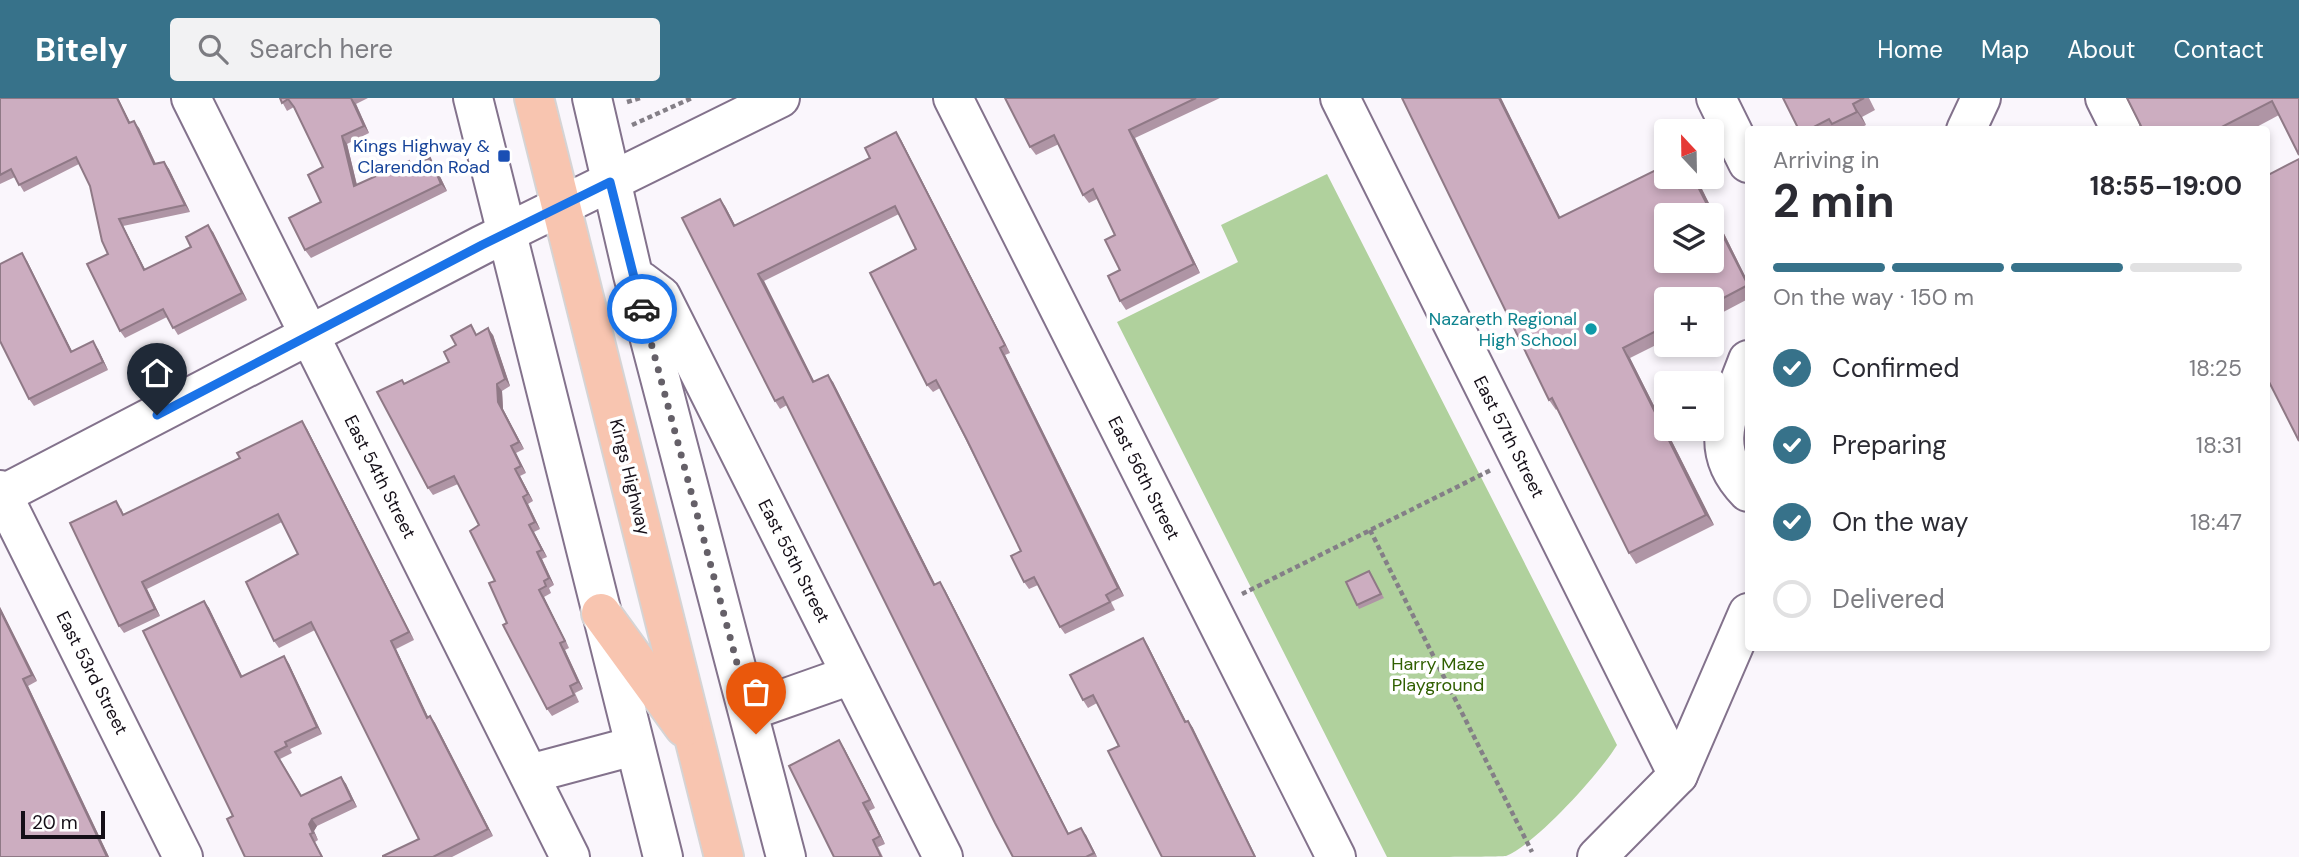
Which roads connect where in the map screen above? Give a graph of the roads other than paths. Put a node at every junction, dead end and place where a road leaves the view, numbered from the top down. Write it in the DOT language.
graph roads {
  1 [pos="191,98"];
  2 [pos="473,98"];
  3 [pos="534,98"];
  4 [pos="592,98"];
  5 [pos="780,98"];
  6 [pos="953,98"];
  7 [pos="1340,98"];
  8 [pos="1716,98"];
  9 [pos="1981,98"];
  10 [pos="2105,98"];
  11 [pos="1968,126"];
  12 [pos="2119,126"];
  13 [pos="1745,157"];
  14 [pos="610,182"];
  15 [pos="562,206"];
  16 [pos="506,233"];
  17 [pos="633,275"];
  18 [pos="309,335"];
  19 [pos="1745,368"];
  20 [pos="1745,488"];
  21 [pos="1,494"];
  22 [pos="601,613"];
  23 [pos="1745,620"];
  24 [pos="851,675"];
  25 [pos="749,711"];
  26 [pos="695,742"];
  27 [pos="634,746"];
  28 [pos="529,774"];
  29 [pos="1678,775"];
  30 [pos="183,857"];
  31 [pos="570,857"];
  32 [pos="663,857"];
  33 [pos="724,857"];
  34 [pos="786,857"];
  35 [pos="943,857"];
  36 [pos="1336,857"];
  37 [pos="1597,857"];
  1 -- 18 [label="street, East 54th Street"];
  2 -- 16 [label="street"];
  3 -- 15 [label="main road, Kings Highway"];
  4 -- 14 [label="street"];
  5 -- 14 [label="street"];
  6 -- 36 [label="street, East 56th Street"];
  7 -- 29 [label="street, East 57th Street"];
  8 -- 13 [label="street"];
  9 -- 11 [label="street"];
  10 -- 12 [label="street"];
  14 -- 15 [label="street"];
  14 -- 17 [label="street"];
  15 -- 16 [label="street"];
  15 -- 26 [label="main road, Kings Highway"];
  16 -- 18 [label="street"];
  16 -- 22 [label="street"];
  17 -- 24 [label="street, East 55th Street"];
  17 -- 25 [label="street"];
  18 -- 21 [label="street"];
  18 -- 28 [label="street, East 54th Street"];
  19 -- 20 [label="street"];
  21 -- 30 [label="street, East 53rd Street"];
  22 -- 26 [label="main road"];
  22 -- 27 [label="street"];
  23 -- 29 [label="street"];
  24 -- 25 [label="street"];
  24 -- 35 [label="street, East 55th Street"];
  25 -- 34 [label="street"];
  26 -- 33 [label="main road, Kings Highway"];
  27 -- 28 [label="street"];
  27 -- 32 [label="street"];
  28 -- 31 [label="street, East 54th Street"];
  29 -- 37 [label="street"];
}
